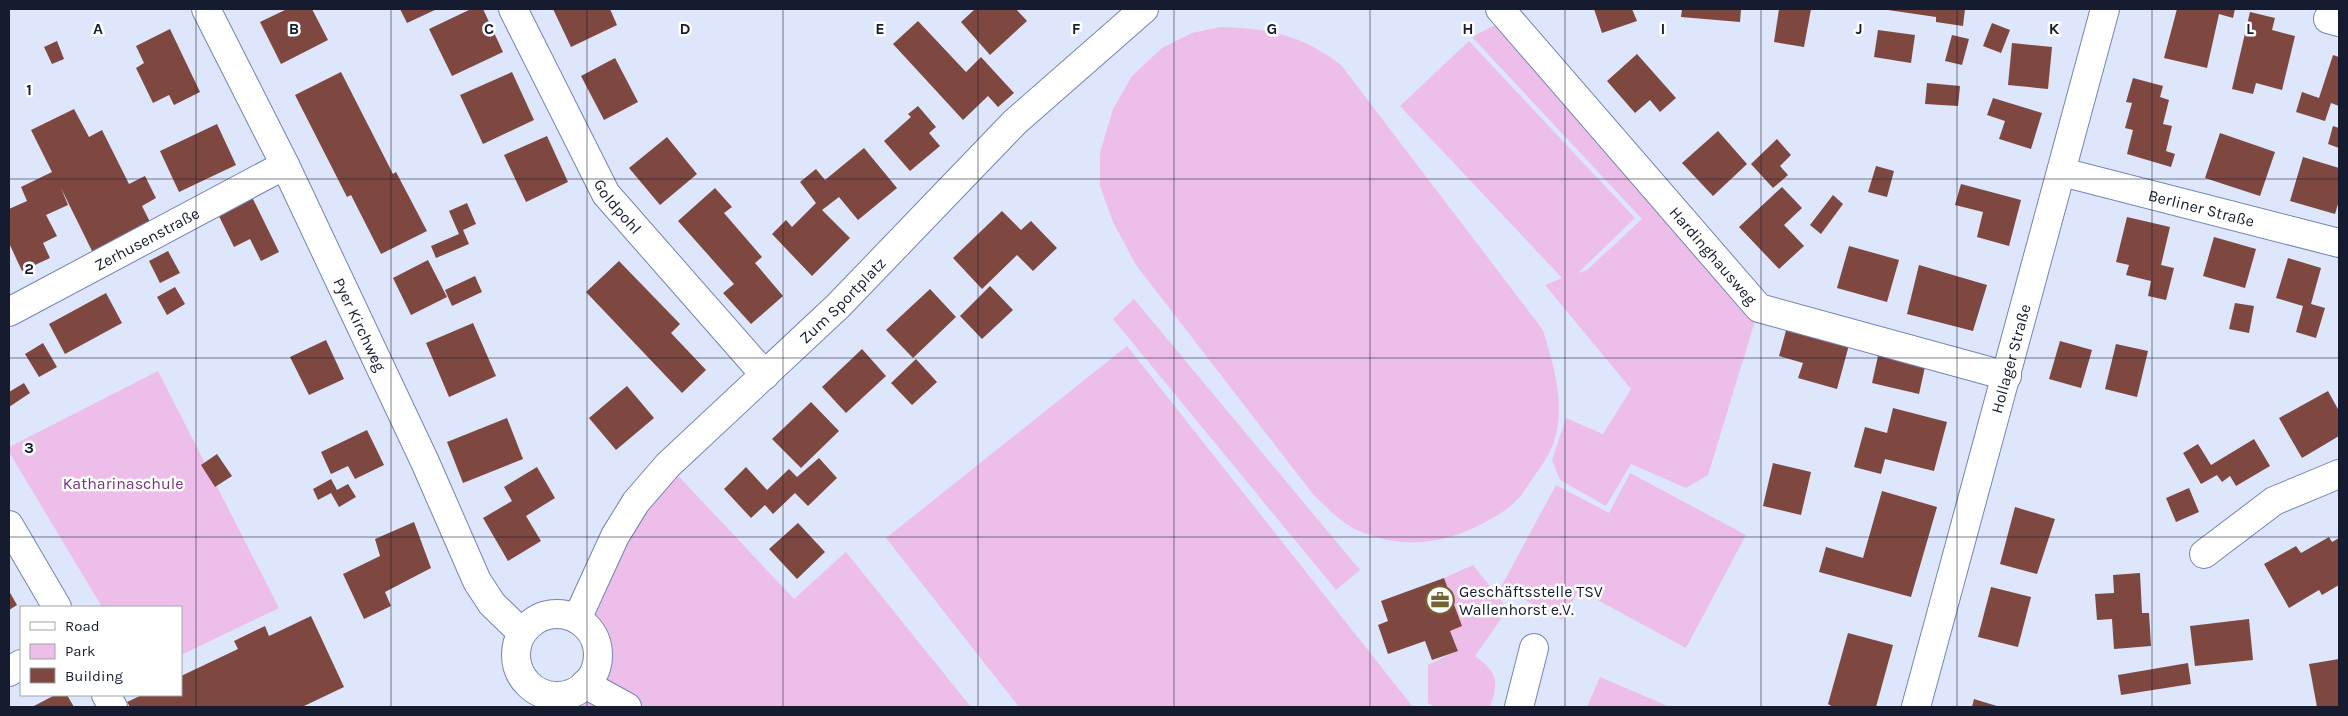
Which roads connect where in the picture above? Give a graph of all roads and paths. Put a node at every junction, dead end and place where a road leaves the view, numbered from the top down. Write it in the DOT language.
graph roads {
  1 [pos="206,9"];
  2 [pos="513,9"];
  3 [pos="1144,9"];
  4 [pos="1500,9"];
  5 [pos="2105,9"];
  6 [pos="285,165"];
  7 [pos="2062,172"];
  8 [pos="2339,243"];
  9 [pos="9,312"];
  10 [pos="765,375"];
  11 [pos="2007,376"];
  12 [pos="2339,474"];
  13 [pos="9,525"];
  14 [pos="2204,554"];
  15 [pos="56,606"];
  16 [pos="577,619"];
  17 [pos="522,633"];
  18 [pos="1534,648"];
  19 [pos="20,665"];
  20 [pos="9,672"];
  21 [pos="585,684"];
  22 [pos="107,696"];
  23 [pos="537,700"];
  24 [pos="113,707"];
  25 [pos="626,707"];
  26 [pos="1519,707"];
  27 [pos="1916,707"];
  1 -- 6 [label="street, Pyer Kirchweg"];
  2 -- 10 [label="street, Goldpohl"];
  3 -- 10 [label="street, Zum Sportplatz"];
  4 -- 11 [label="street, Hardinghausweg"];
  5 -- 7 [label="street, Hollager Straße"];
  6 -- 9 [label="street, Zerhusenstraße"];
  6 -- 17 [label="street, Pyer Kirchweg"];
  7 -- 8 [label="street, Berliner Straße"];
  7 -- 11 [label="street, Hollager Straße"];
  10 -- 16 [label="street, Zum Sportplatz"];
  11 -- 27 [label="street, Hollager Straße"];
  12 -- 14 [label="street"];
  13 -- 15 [label="street"];
  16 -- 17 [label="street"];
  16 -- 21 [label="street"];
  17 -- 23 [label="street"];
  18 -- 26 [label="street"];
  19 -- 20 [label="street"];
  21 -- 23 [label="street"];
  21 -- 25 [label="street"];
  22 -- 24 [label="street"];
}
